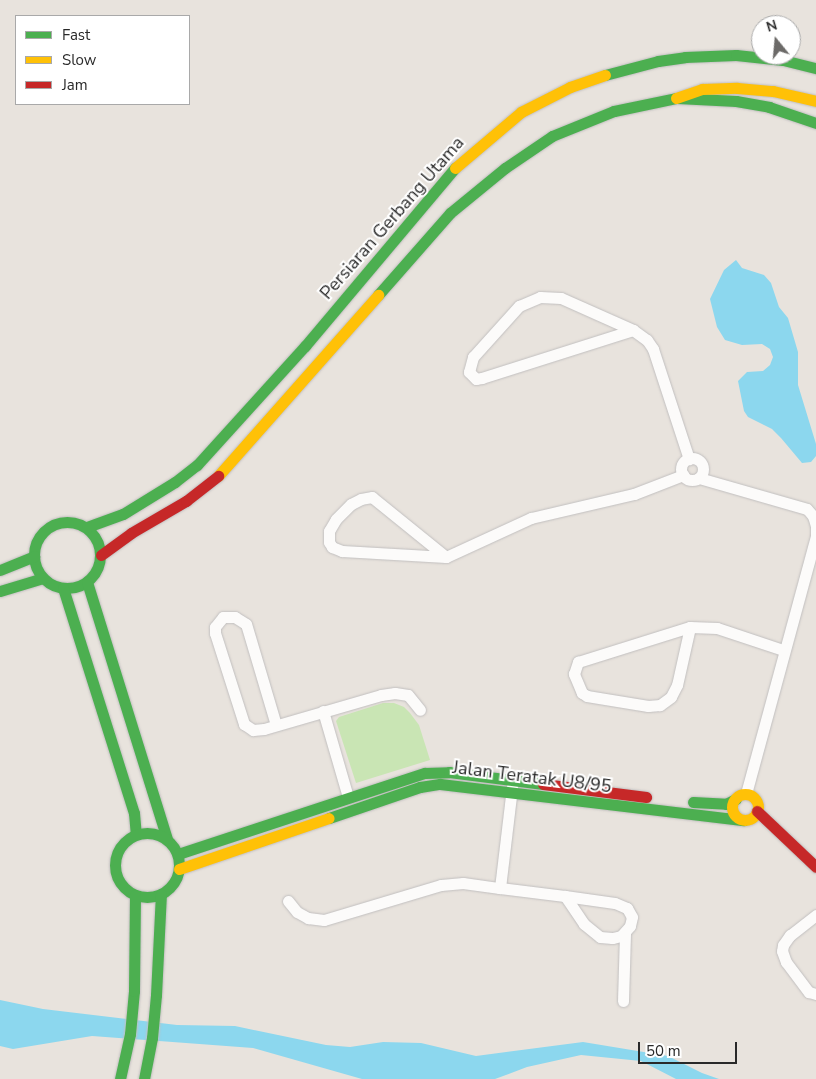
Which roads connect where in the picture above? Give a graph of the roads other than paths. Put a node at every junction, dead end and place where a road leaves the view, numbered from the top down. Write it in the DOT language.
graph roads {
  1 [pos="816,68"];
  2 [pos="677,98"];
  3 [pos="816,101"];
  4 [pos="816,123"];
  5 [pos="633,330"];
  6 [pos="689,459"];
  7 [pos="683,475"];
  8 [pos="699,478"];
  9 [pos="88,527"];
  10 [pos="101,555"];
  11 [pos="34,556"];
  12 [pos="446,557"];
  13 [pos="0,570"];
  14 [pos="43,578"];
  15 [pos="87,582"];
  16 [pos="64,588"];
  17 [pos="0,591"];
  18 [pos="690,627"];
  19 [pos="783,650"];
  20 [pos="420,710"];
  21 [pos="323,711"];
  22 [pos="276,725"];
  23 [pos="512,780"];
  24 [pos="511,792"];
  25 [pos="348,797"];
  26 [pos="741,797"];
  27 [pos="757,812"];
  28 [pos="744,820"];
  29 [pos="136,834"];
  30 [pos="167,839"];
  31 [pos="178,854"];
  32 [pos="816,867"];
  33 [pos="179,869"];
  34 [pos="500,888"];
  35 [pos="161,894"];
  36 [pos="135,895"];
  37 [pos="565,896"];
  38 [pos="288,901"];
  39 [pos="816,915"];
  40 [pos="625,933"];
  41 [pos="816,994"];
  42 [pos="623,1001"];
  43 [pos="120,1079"];
  44 [pos="144,1079"];
  1 -- 9 [label="main road, Persiaran Gerbang Utama"];
  2 -- 3 [label="main road"];
  2 -- 4 [label="main road"];
  2 -- 10 [label="main road"];
  5 -- 5 [label="street"];
  5 -- 6 [label="street"];
  6 -- 7 [label="street"];
  6 -- 8 [label="street"];
  7 -- 8 [label="street"];
  7 -- 12 [label="street"];
  8 -- 19 [label="street"];
  9 -- 10 [label="main road"];
  9 -- 11 [label="main road"];
  10 -- 15 [label="main road"];
  11 -- 13 [label="main road"];
  11 -- 14 [label="main road"];
  12 -- 12 [label="street"];
  14 -- 16 [label="main road"];
  14 -- 17 [label="main road"];
  15 -- 16 [label="main road"];
  15 -- 30 [label="main road"];
  16 -- 29 [label="main road"];
  18 -- 18 [label="street"];
  18 -- 19 [label="street"];
  19 -- 26 [label="street"];
  20 -- 21 [label="street"];
  21 -- 22 [label="street"];
  21 -- 25 [label="street"];
  22 -- 22 [label="street"];
  23 -- 24 [label="street"];
  23 -- 25 [label="main road, Jalan Teratak U8/95"];
  23 -- 26 [label="main road, Jalan Teratak U8/95"];
  24 -- 28 [label="main road, Jalan Teratak U8/95"];
  24 -- 33 [label="main road, Jalan Teratak U8/95"];
  24 -- 34 [label="street"];
  25 -- 31 [label="main road, Jalan Teratak U8/95"];
  26 -- 27 [label="main road"];
  26 -- 28 [label="main road"];
  27 -- 28 [label="main road"];
  27 -- 32 [label="main road"];
  29 -- 30 [label="main road"];
  29 -- 36 [label="main road"];
  30 -- 31 [label="main road"];
  31 -- 33 [label="main road"];
  33 -- 35 [label="main road"];
  34 -- 37 [label="street"];
  34 -- 38 [label="street"];
  35 -- 36 [label="main road"];
  35 -- 44 [label="main road"];
  36 -- 43 [label="main road"];
  37 -- 40 [label="street"];
  37 -- 40 [label="street"];
  39 -- 41 [label="street"];
  40 -- 42 [label="street"];
}
